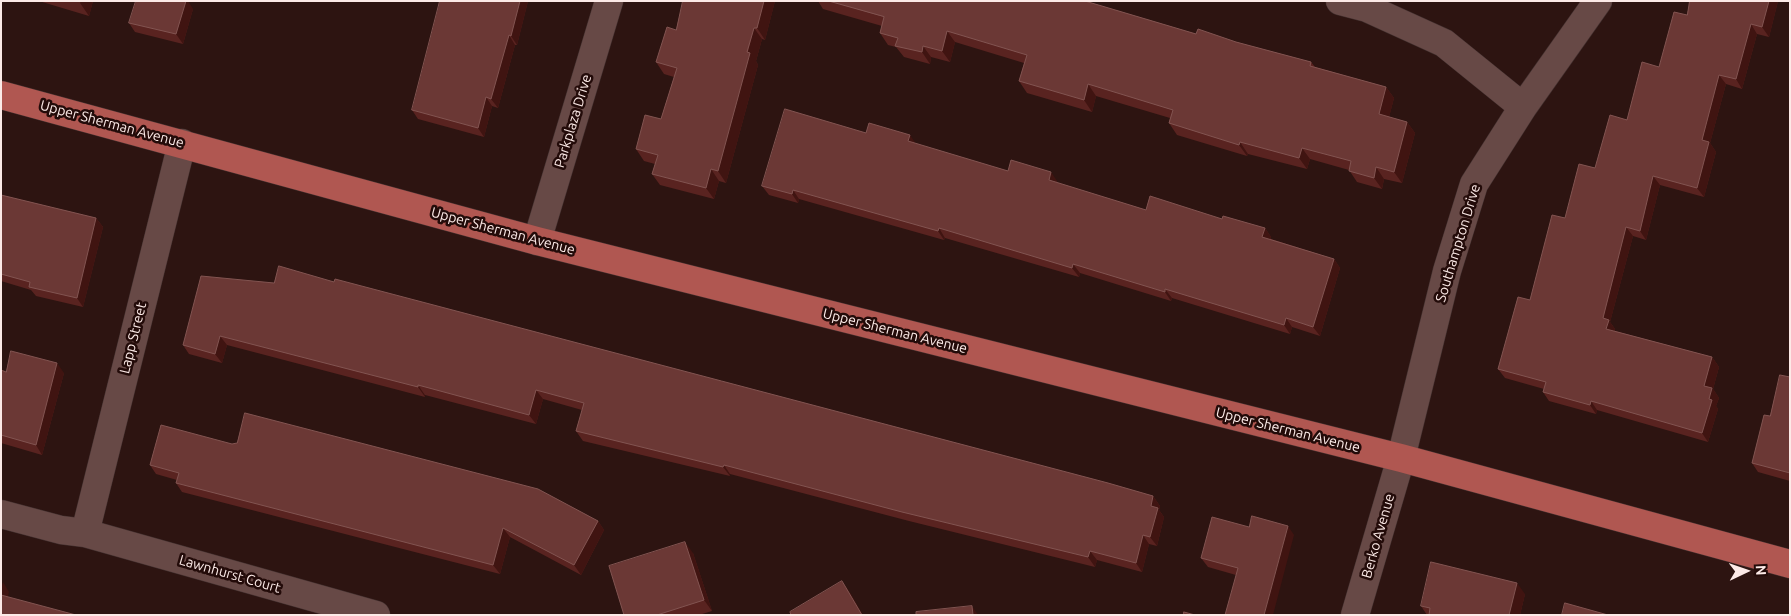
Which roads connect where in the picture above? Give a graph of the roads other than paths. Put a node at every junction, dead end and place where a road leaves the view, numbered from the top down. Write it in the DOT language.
graph roads {
  1 [pos="609,1"];
  2 [pos="1340,1"];
  3 [pos="1598,1"];
  4 [pos="1,94"];
  5 [pos="1523,107"];
  6 [pos="182,143"];
  7 [pos="537,241"];
  8 [pos="1401,458"];
  9 [pos="1,514"];
  10 [pos="84,534"];
  11 [pos="1790,564"];
  12 [pos="376,615"];
  13 [pos="1355,615"];
  1 -- 7 [label="street, Parkplaza Drive"];
  2 -- 5 [label="street"];
  3 -- 5 [label="street, Southampton Drive"];
  4 -- 6 [label="main road, Upper Sherman Avenue"];
  5 -- 8 [label="street, Southampton Drive"];
  6 -- 7 [label="main road, Upper Sherman Avenue"];
  6 -- 10 [label="street, Lapp Street"];
  7 -- 8 [label="main road, Upper Sherman Avenue"];
  8 -- 11 [label="main road, Upper Sherman Avenue"];
  8 -- 13 [label="street, Berko Avenue"];
  9 -- 10 [label="street, Lawnhurst Court"];
  10 -- 12 [label="street, Lawnhurst Court"];
}
